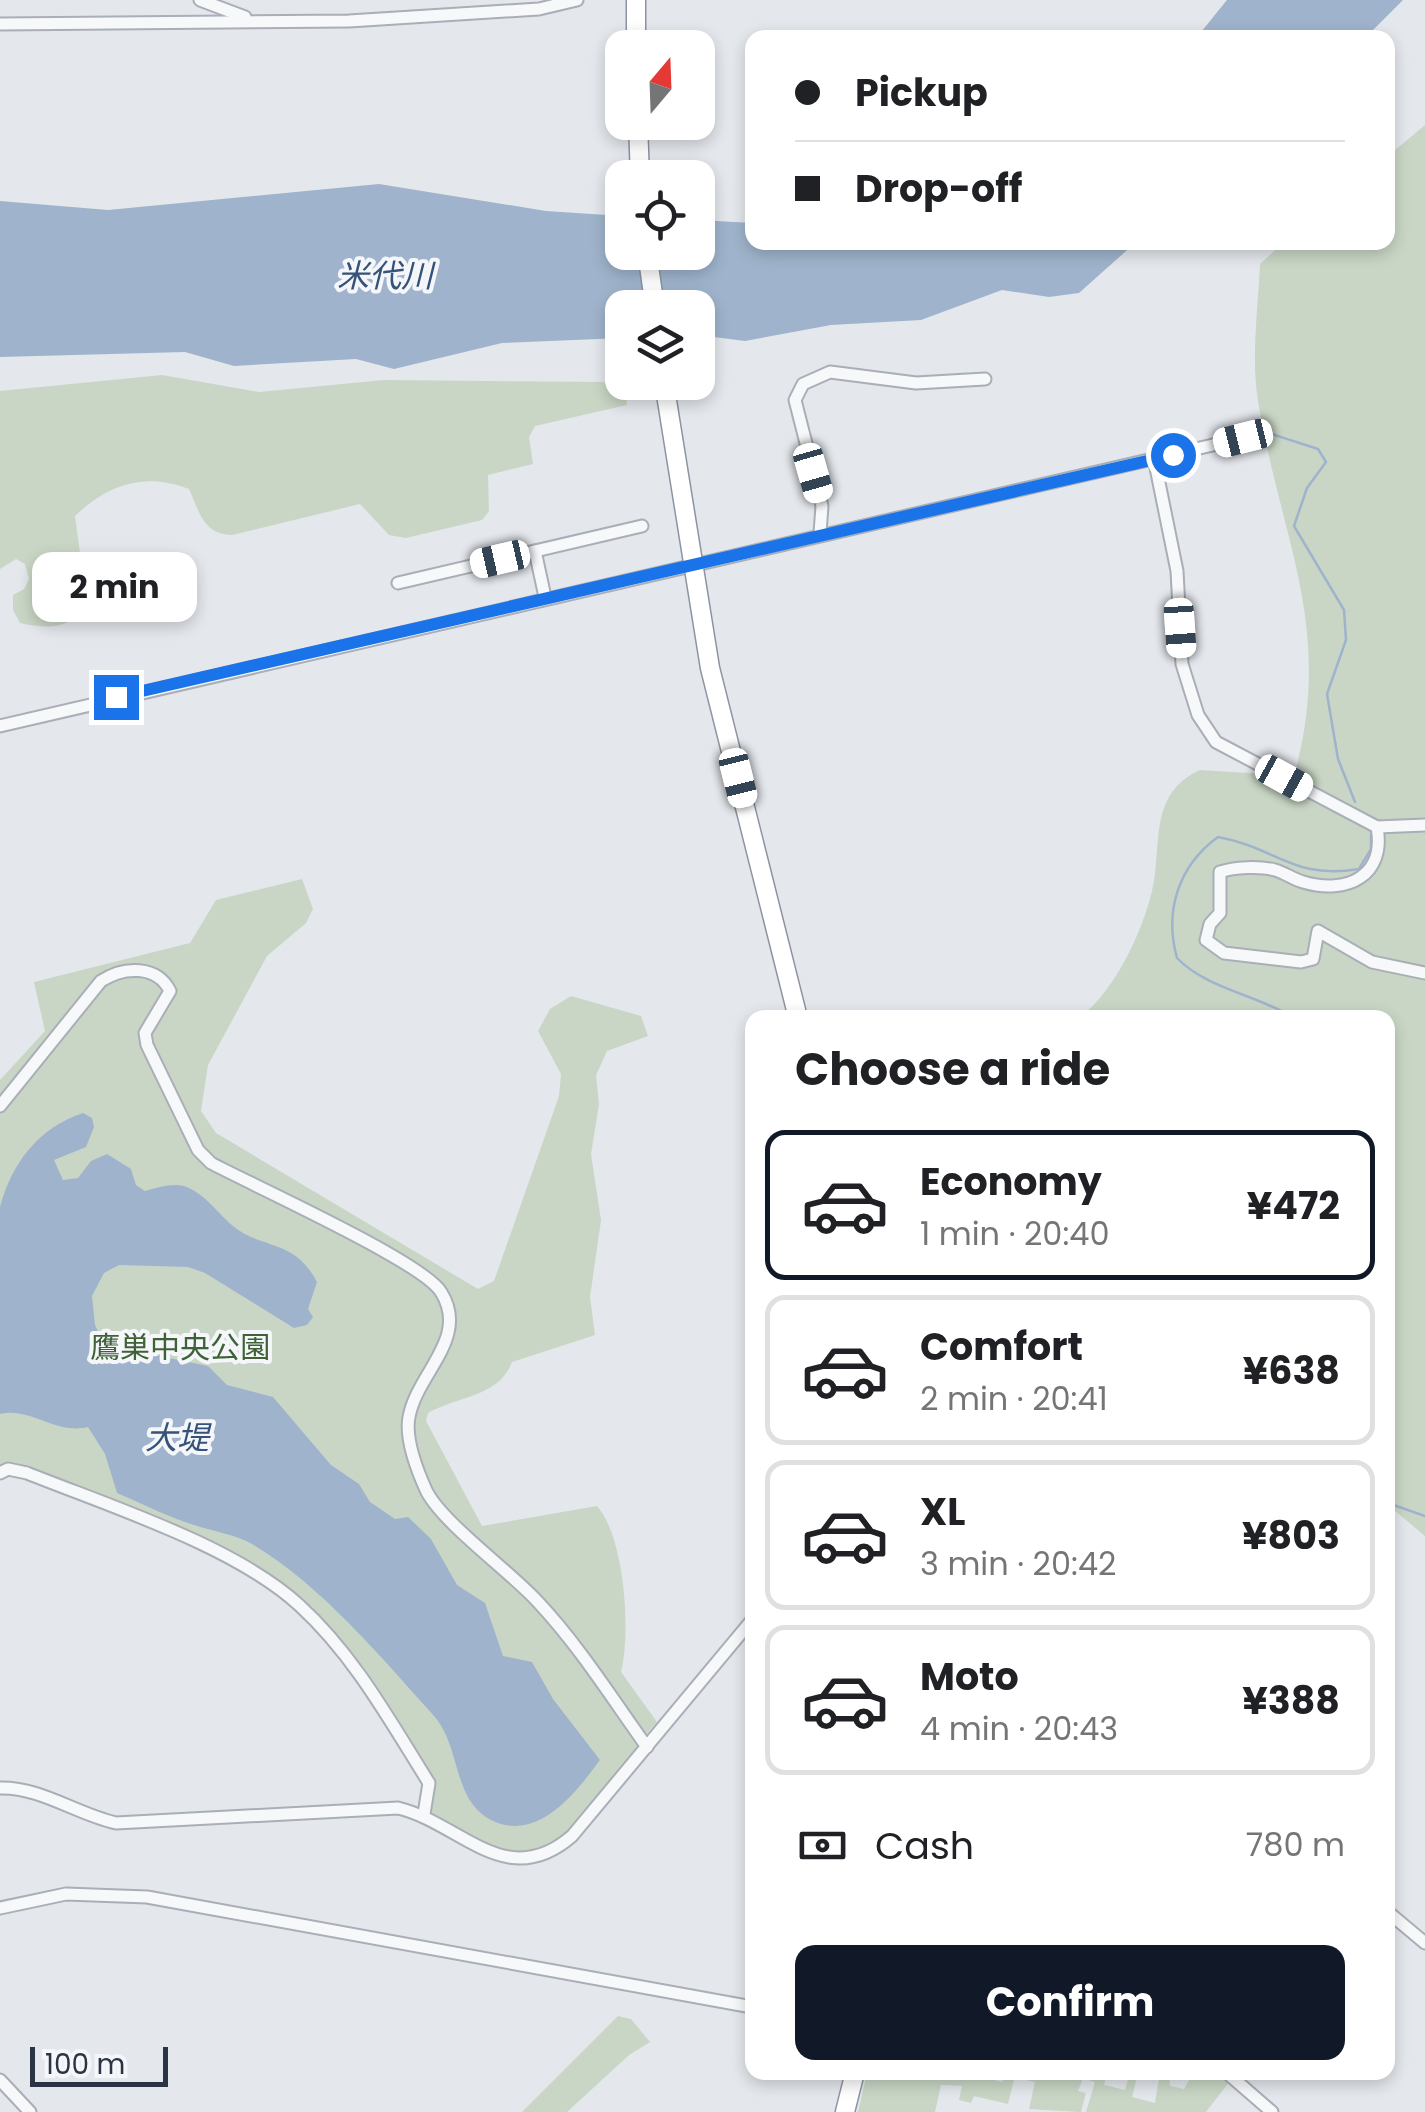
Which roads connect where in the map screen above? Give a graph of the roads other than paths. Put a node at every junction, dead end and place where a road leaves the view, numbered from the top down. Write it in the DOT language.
graph roads {
  1 [pos="200,0"];
  2 [pos="578,0"];
  3 [pos="636,0"];
  4 [pos="254,20"];
  5 [pos="0,24"];
  6 [pos="636,30"];
  7 [pos="986,379"];
  8 [pos="668,400"];
  9 [pos="1243,438"];
  10 [pos="1154,458"];
  11 [pos="642,526"];
  12 [pos="820,533"];
  13 [pos="535,551"];
  14 [pos="692,564"];
  15 [pos="398,583"];
  16 [pos="545,597"];
  17 [pos="0,726"];
  18 [pos="1425,826"];
  19 [pos="1378,828"];
  20 [pos="1425,974"];
  21 [pos="796,1010"];
  22 [pos="0,1106"];
  23 [pos="0,1473"];
  24 [pos="745,1629"];
  25 [pos="648,1747"];
  26 [pos="0,1778"];
  27 [pos="0,1788"];
  28 [pos="28,1788"];
  29 [pos="424,1814"];
  30 [pos="0,1908"];
  31 [pos="1395,1918"];
  32 [pos="1425,1943"];
  33 [pos="745,2006"];
  34 [pos="0,2080"];
  35 [pos="853,2080"];
  36 [pos="1235,2080"];
  37 [pos="30,2112"];
  38 [pos="845,2112"];
  39 [pos="1272,2112"];
  1 -- 4 [label="street"];
  2 -- 4 [label="street"];
  3 -- 6 [label="highway"];
  4 -- 5 [label="street"];
  7 -- 12 [label="street"];
  8 -- 14 [label="highway"];
  9 -- 10 [label="street"];
  10 -- 12 [label="street"];
  10 -- 19 [label="street"];
  11 -- 13 [label="street"];
  12 -- 14 [label="street"];
  13 -- 15 [label="street"];
  13 -- 16 [label="street"];
  14 -- 16 [label="street"];
  14 -- 21 [label="highway"];
  16 -- 17 [label="street"];
  18 -- 19 [label="street"];
  19 -- 20 [label="street"];
  22 -- 25 [label="street"];
  23 -- 29 [label="street"];
  24 -- 25 [label="street"];
  25 -- 29 [label="street"];
  26 -- 28 [label="street"];
  27 -- 28 [label="street"];
  28 -- 29 [label="street"];
  30 -- 33 [label="street"];
  31 -- 32 [label="street"];
  34 -- 37 [label="street"];
  35 -- 38 [label="highway"];
  36 -- 39 [label="street"];
}
